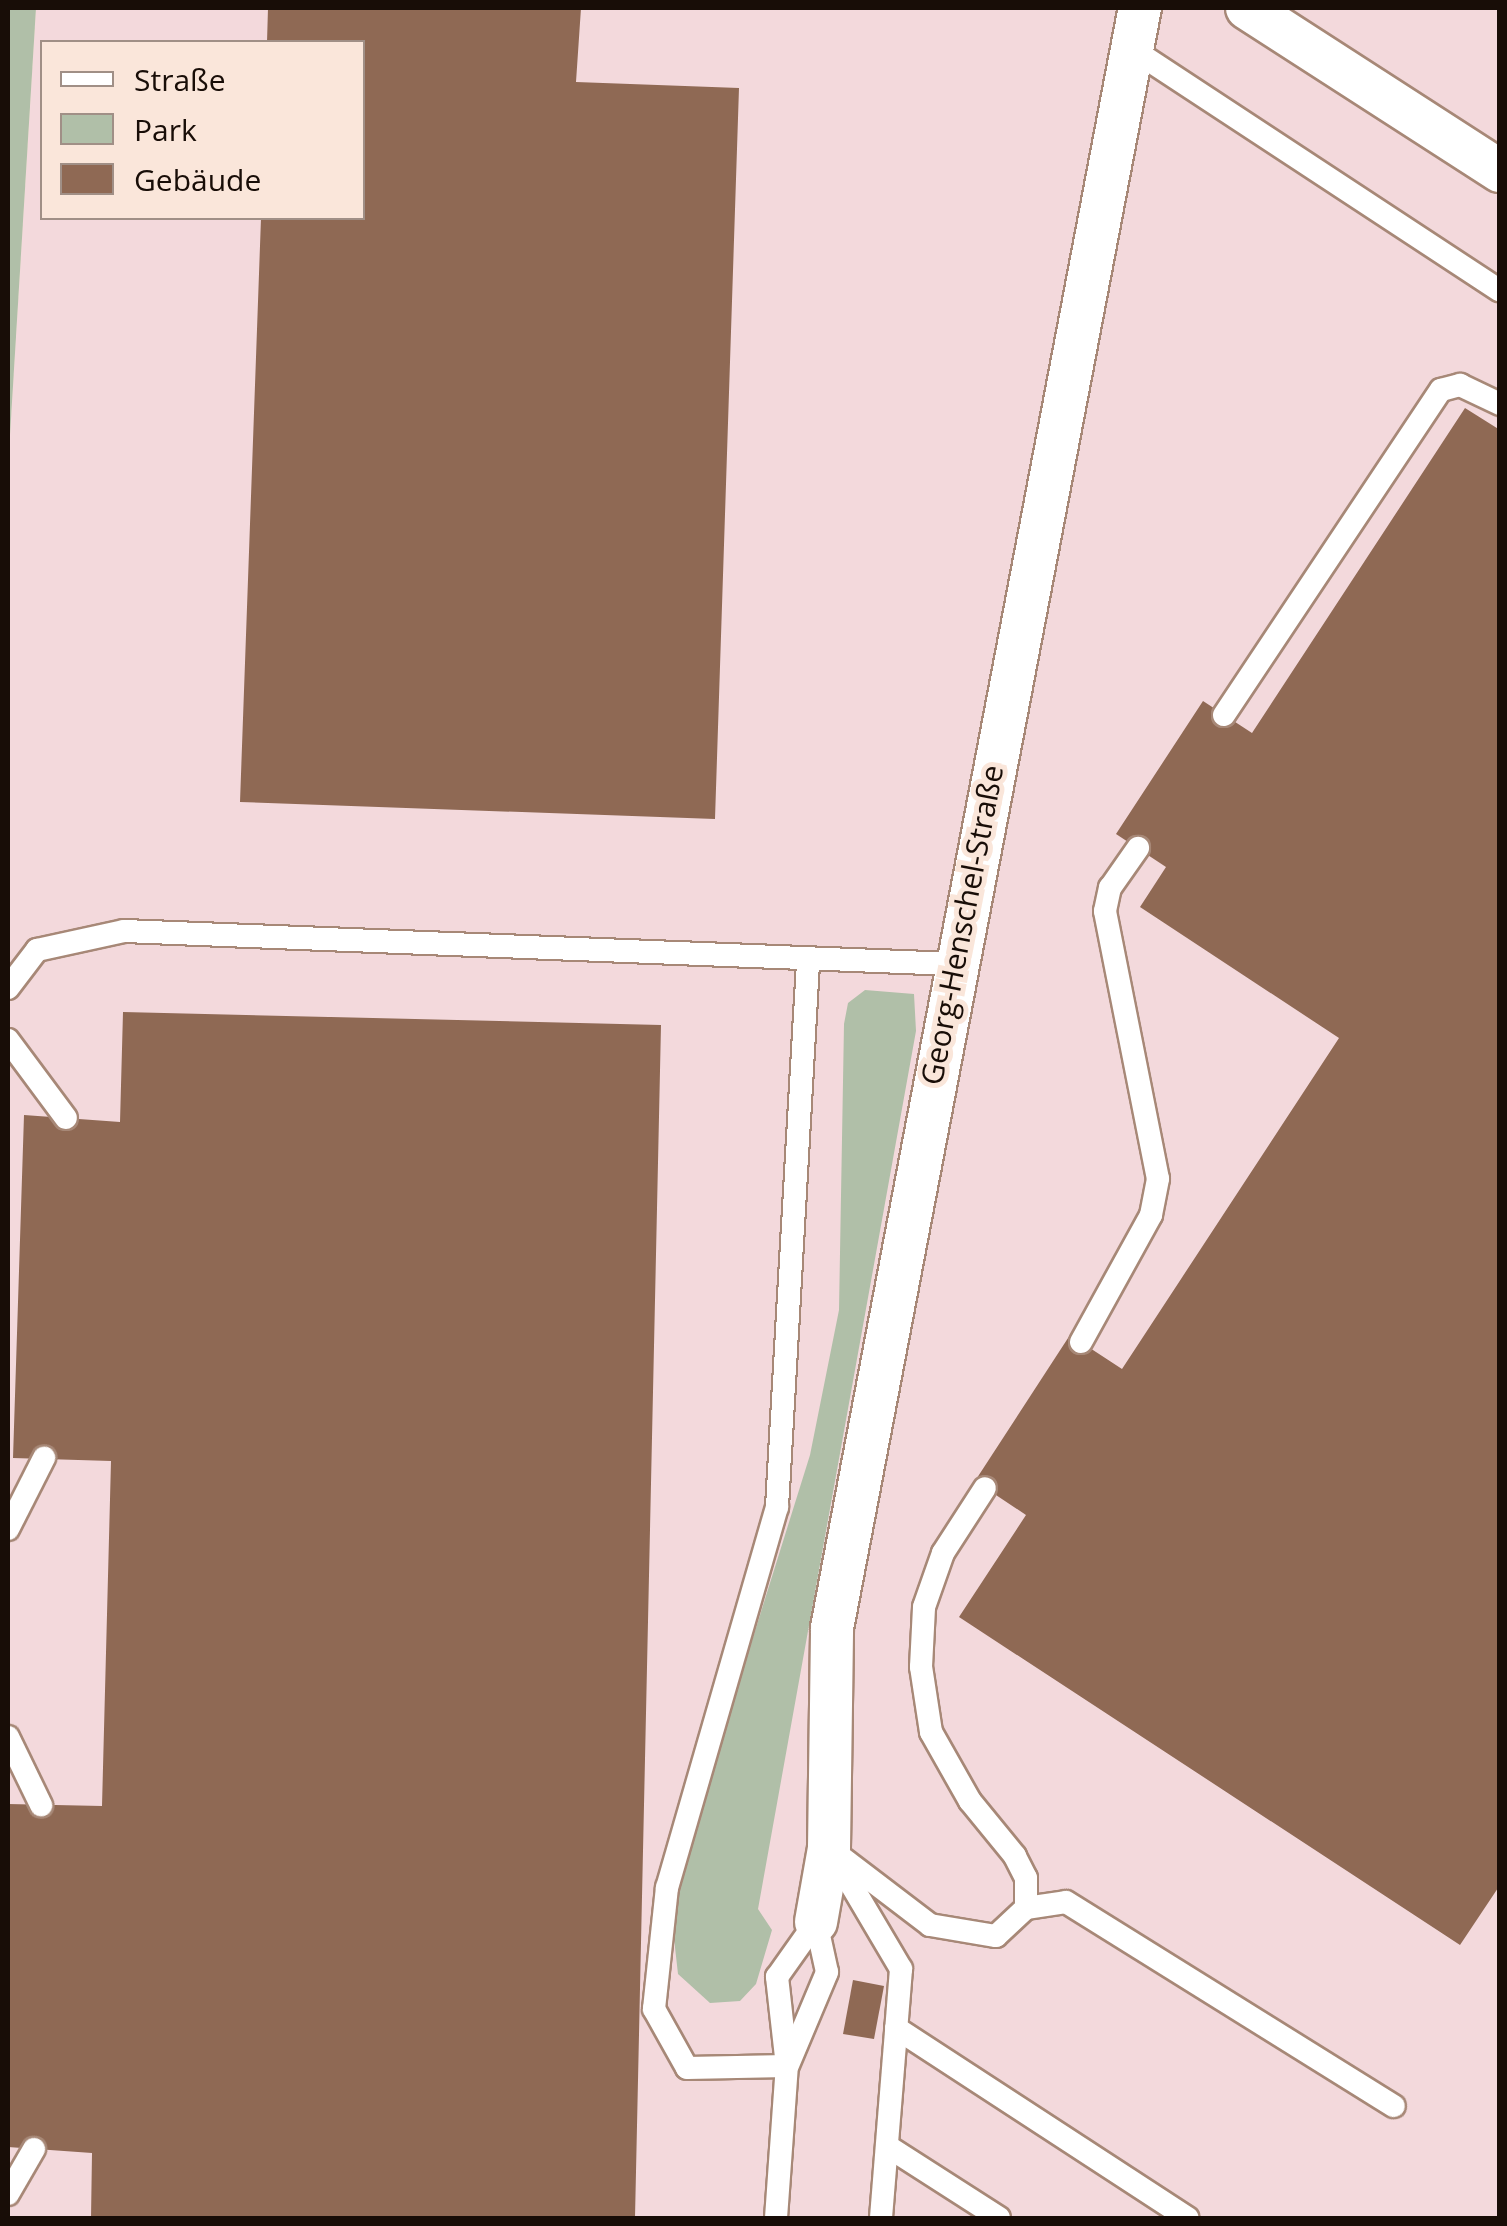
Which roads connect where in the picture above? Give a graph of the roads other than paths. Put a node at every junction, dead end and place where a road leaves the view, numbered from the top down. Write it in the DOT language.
graph roads {
  1 [pos="1140,8"];
  2 [pos="1248,8"];
  3 [pos="1132,49"];
  4 [pos="1500,171"];
  5 [pos="1500,292"];
  6 [pos="1500,404"];
  7 [pos="1224,715"];
  8 [pos="1138,848"];
  9 [pos="808,962"];
  10 [pos="954,964"];
  11 [pos="8,988"];
  12 [pos="8,1040"];
  13 [pos="66,1118"];
  14 [pos="1081,1342"];
  15 [pos="44,1458"];
  16 [pos="985,1488"];
  17 [pos="8,1529"];
  18 [pos="8,1737"];
  19 [pos="41,1805"];
  20 [pos="829,1848"];
  21 [pos="1026,1908"];
  22 [pos="816,1922"];
  23 [pos="896,2028"];
  24 [pos="787,2066"];
  25 [pos="1394,2106"];
  26 [pos="887,2146"];
  27 [pos="34,2149"];
  28 [pos="8,2194"];
  29 [pos="776,2218"];
  30 [pos="881,2218"];
  31 [pos="999,2218"];
  32 [pos="1188,2218"];
  1 -- 3 [label="street, Georg-Henschel-Straße"];
  2 -- 4 [label="street"];
  3 -- 5 [label="lane"];
  3 -- 10 [label="street, Georg-Henschel-Straße"];
  6 -- 7 [label="lane"];
  8 -- 14 [label="lane"];
  9 -- 10 [label="lane"];
  9 -- 11 [label="lane"];
  9 -- 24 [label="lane"];
  10 -- 20 [label="street, Georg-Henschel-Straße"];
  12 -- 13 [label="lane"];
  15 -- 17 [label="lane"];
  16 -- 21 [label="lane"];
  18 -- 19 [label="lane"];
  20 -- 21 [label="lane"];
  20 -- 22 [label="street, Georg-Henschel-Straße"];
  20 -- 23 [label="lane"];
  21 -- 25 [label="lane"];
  22 -- 24 [label="lane"];
  22 -- 24 [label="lane"];
  23 -- 26 [label="lane"];
  23 -- 32 [label="lane"];
  24 -- 29 [label="lane"];
  26 -- 30 [label="lane"];
  26 -- 31 [label="lane"];
  27 -- 28 [label="lane"];
}
